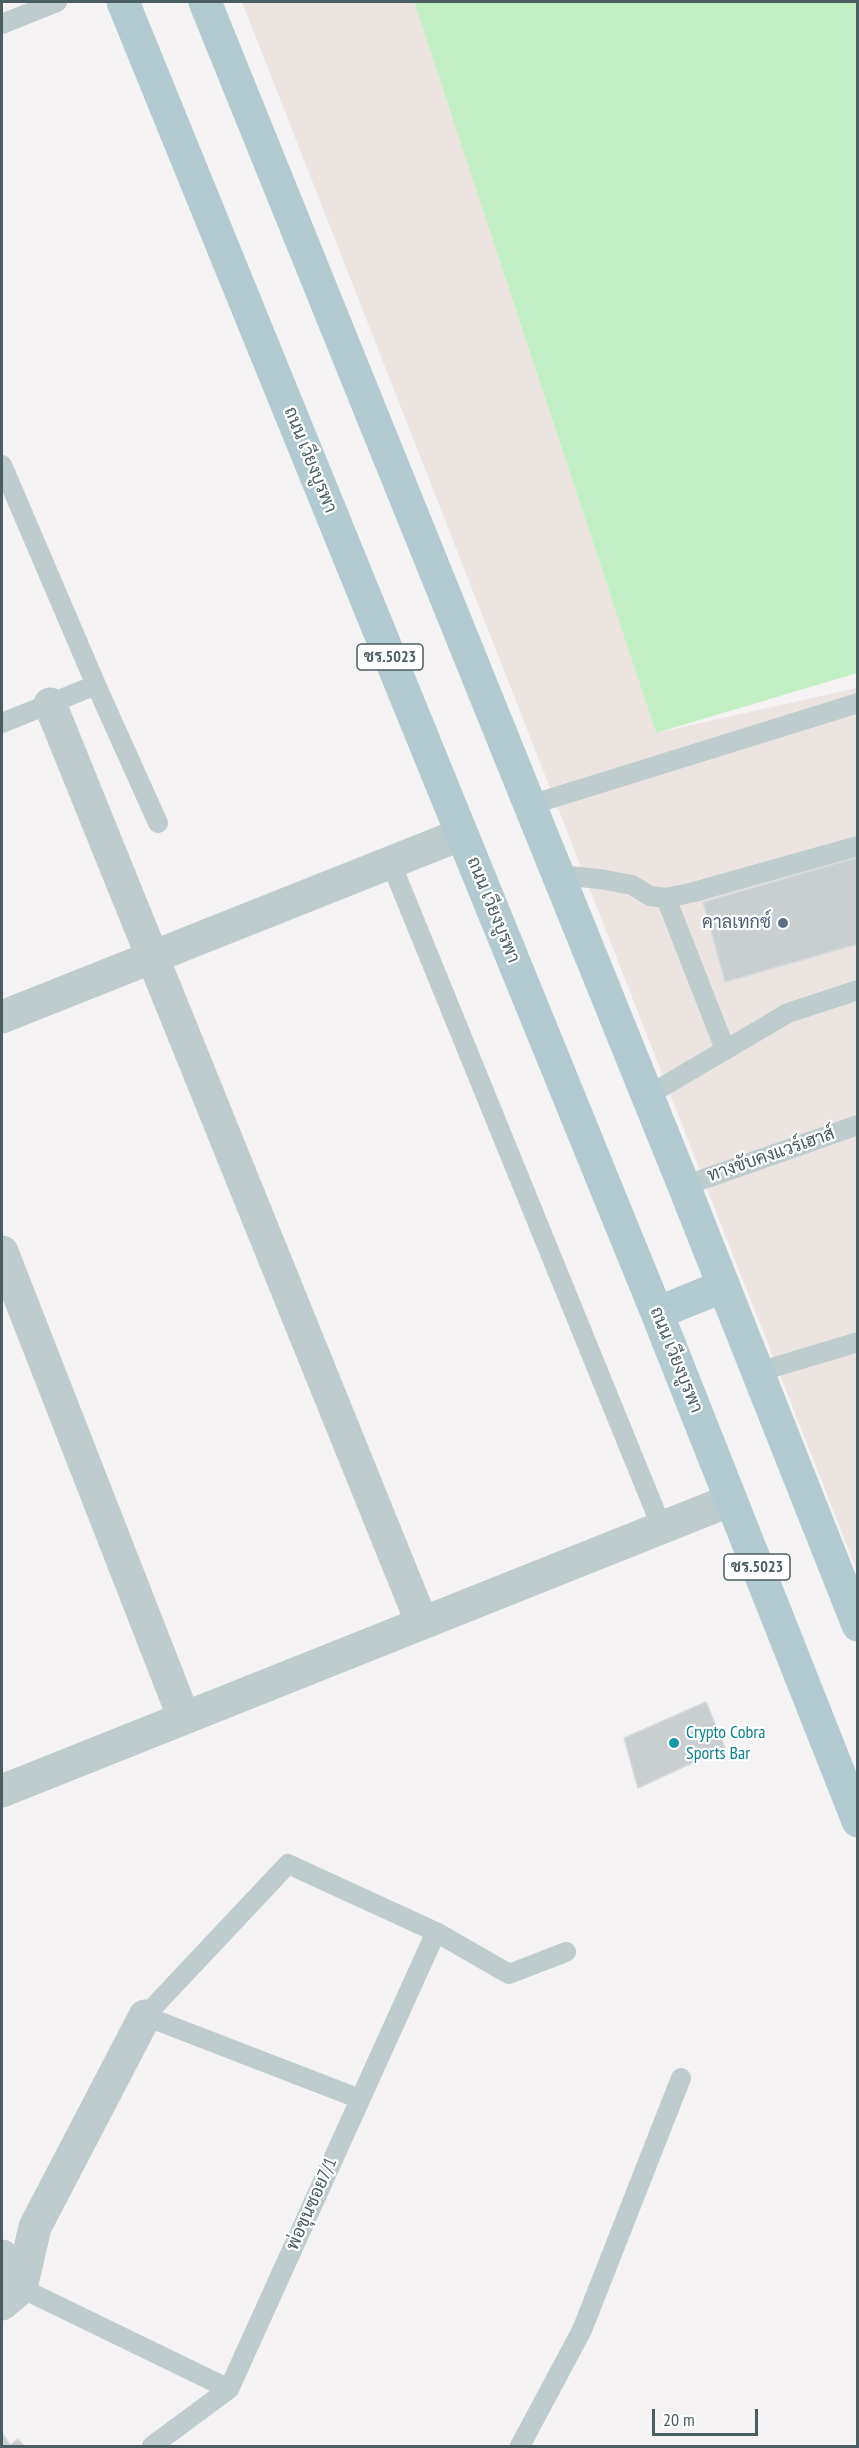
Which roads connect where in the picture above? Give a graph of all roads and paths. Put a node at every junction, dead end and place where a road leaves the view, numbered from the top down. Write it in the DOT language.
graph roads {
  1 [pos="57,2"];
  2 [pos="123,2"];
  3 [pos="205,2"];
  4 [pos="2,24"];
  5 [pos="2,465"];
  6 [pos="96,685"];
  7 [pos="858,703"];
  8 [pos="50,704"];
  9 [pos="2,723"];
  10 [pos="530,805"];
  11 [pos="158,823"];
  12 [pos="462,834"];
  13 [pos="858,846"];
  14 [pos="391,862"];
  15 [pos="558,875"];
  16 [pos="666,898"];
  17 [pos="153,957"];
  18 [pos="858,990"];
  19 [pos="2,1017"];
  20 [pos="725,1049"];
  21 [pos="647,1096"];
  22 [pos="858,1125"];
  23 [pos="684,1186"];
  24 [pos="2,1252"];
  25 [pos="724,1286"];
  26 [pos="657,1313"];
  27 [pos="858,1342"];
  28 [pos="758,1372"];
  29 [pos="731,1500"];
  30 [pos="662,1528"];
  31 [pos="422,1623"];
  32 [pos="858,1625"];
  33 [pos="184,1718"];
  34 [pos="2,1791"];
  35 [pos="858,1821"];
  36 [pos="436,1932"];
  37 [pos="566,1952"];
  38 [pos="145,2016"];
  39 [pos="681,2078"];
  40 [pos="360,2099"];
  41 [pos="2,2256"];
  42 [pos="11,2296"];
  43 [pos="229,2389"];
  44 [pos="152,2446"];
  45 [pos="520,2446"];
  1 -- 4 [label="lane"];
  2 -- 12 [label="main road, ถนน เวียงบูรพา / ชร.5023"];
  3 -- 10 [label="main road"];
  5 -- 6 [label="lane"];
  6 -- 8 [label="lane"];
  6 -- 11 [label="lane"];
  7 -- 10 [label="lane"];
  8 -- 9 [label="lane"];
  8 -- 17 [label="street"];
  10 -- 15 [label="main road"];
  12 -- 14 [label="street"];
  12 -- 26 [label="main road, ถนน เวียงบูรพา / ชร.5023"];
  13 -- 16 [label="lane"];
  14 -- 17 [label="street"];
  14 -- 30 [label="lane"];
  15 -- 16 [label="lane"];
  15 -- 21 [label="main road"];
  16 -- 20 [label="lane"];
  17 -- 19 [label="street"];
  17 -- 31 [label="street"];
  18 -- 20 [label="lane"];
  20 -- 21 [label="lane"];
  21 -- 23 [label="main road"];
  22 -- 23 [label="lane, ทางขับคงแวร์เฮาส์"];
  23 -- 25 [label="main road"];
  24 -- 33 [label="street"];
  25 -- 26 [label="main road"];
  25 -- 28 [label="main road"];
  26 -- 29 [label="main road, ถนน เวียงบูรพา / ชร.5023"];
  27 -- 28 [label="lane"];
  28 -- 32 [label="main road"];
  29 -- 30 [label="street"];
  29 -- 35 [label="main road, ถนน เวียงบูรพา / ชร.5023"];
  30 -- 31 [label="street"];
  31 -- 33 [label="street"];
  33 -- 34 [label="street"];
  36 -- 37 [label="lane"];
  36 -- 38 [label="lane"];
  36 -- 40 [label="lane, พ่อขุนซอย7/1"];
  38 -- 40 [label="lane"];
  38 -- 42 [label="street"];
  39 -- 45 [label="lane"];
  40 -- 43 [label="lane, พ่อขุนซอย7/1"];
  41 -- 42 [label="street"];
  42 -- 43 [label="lane"];
  43 -- 44 [label="lane, พ่อขุนซอย7/1"];
}
